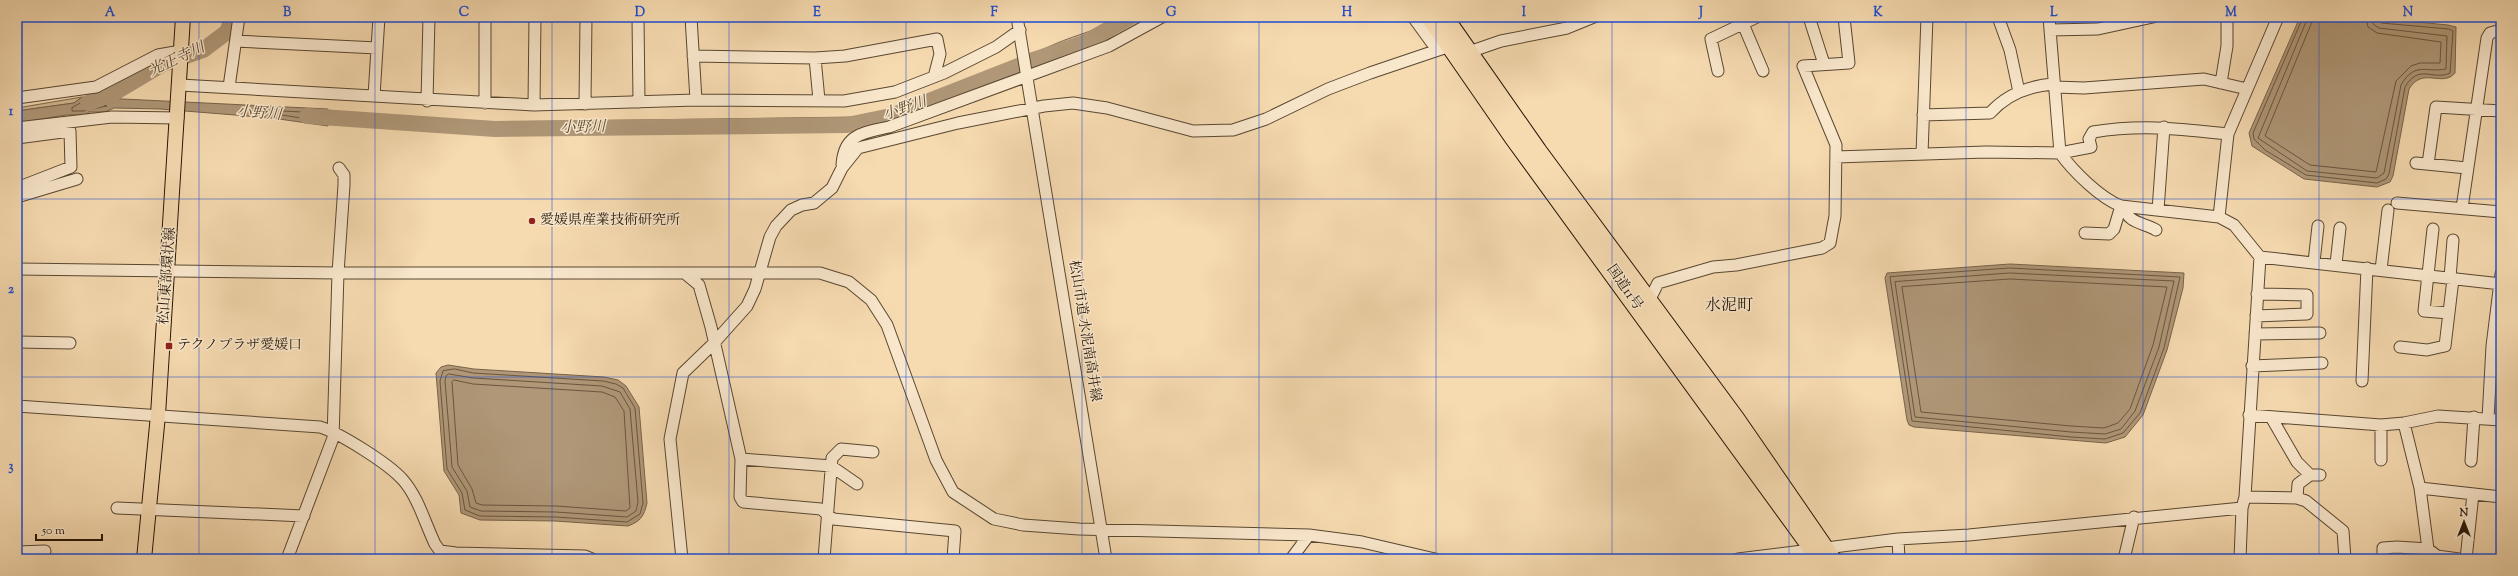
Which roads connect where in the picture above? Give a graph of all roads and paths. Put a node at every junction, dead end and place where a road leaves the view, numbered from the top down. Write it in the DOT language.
graph roads {
  1 [pos="184,17"];
  2 [pos="240,17"];
  3 [pos="379,17"];
  4 [pos="429,17"];
  5 [pos="485,17"];
  6 [pos="535,17"];
  7 [pos="586,17"];
  8 [pos="638,17"];
  9 [pos="691,17"];
  10 [pos="1017,17"];
  11 [pos="1162,17"];
  12 [pos="1413,17"];
  13 [pos="1429,17"];
  14 [pos="1445,17"];
  15 [pos="1594,17"];
  16 [pos="1757,17"];
  17 [pos="1809,17"];
  18 [pos="1844,17"];
  19 [pos="1927,17"];
  20 [pos="1998,17"];
  21 [pos="2049,17"];
  22 [pos="2153,17"];
  23 [pos="2227,17"];
  24 [pos="2278,17"];
  25 [pos="2118,20"];
  26 [pos="1743,24"];
  27 [pos="1020,30"];
  28 [pos="2050,30"];
  29 [pos="2501,30"];
  30 [pos="236,41"];
  31 [pos="377,48"];
  32 [pos="1444,48"];
  33 [pos="1470,52"];
  34 [pos="181,55"];
  35 [pos="693,56"];
  36 [pos="815,58"];
  37 [pos="1824,64"];
  38 [pos="1718,71"];
  39 [pos="1763,71"];
  40 [pos="1026,74"];
  41 [pos="934,77"];
  42 [pos="2221,83"];
  43 [pos="2054,86"];
  44 [pos="229,87"];
  45 [pos="180,89"];
  46 [pos="2247,89"];
  47 [pos="2019,92"];
  48 [pos="374,96"];
  49 [pos="17,98"];
  50 [pos="427,100"];
  51 [pos="696,100"];
  52 [pos="819,100"];
  53 [pos="639,102"];
  54 [pos="485,103"];
  55 [pos="586,104"];
  56 [pos="534,105"];
  57 [pos="1032,108"];
  58 [pos="2477,109"];
  59 [pos="2501,111"];
  60 [pos="1923,115"];
  61 [pos="178,117"];
  62 [pos="2164,126"];
  63 [pos="17,128"];
  64 [pos="2228,134"];
  65 [pos="17,138"];
  66 [pos="2060,153"];
  67 [pos="1922,154"];
  68 [pos="1836,157"];
  69 [pos="2416,163"];
  70 [pos="2428,164"];
  71 [pos="339,168"];
  72 [pos="842,168"];
  73 [pos="2467,168"];
  74 [pos="77,179"];
  75 [pos="17,188"];
  76 [pos="17,197"];
  77 [pos="2397,203"];
  78 [pos="2123,207"];
  79 [pos="2462,208"];
  80 [pos="2158,210"];
  81 [pos="2388,210"];
  82 [pos="2501,212"];
  83 [pos="2219,217"];
  84 [pos="2318,226"];
  85 [pos="2340,228"];
  86 [pos="2432,228"];
  87 [pos="2156,230"];
  88 [pos="2085,233"];
  89 [pos="2453,240"];
  90 [pos="2260,257"];
  91 [pos="2314,262"];
  92 [pos="2336,264"];
  93 [pos="2367,268"];
  94 [pos="17,269"];
  95 [pos="2381,270"];
  96 [pos="168,272"];
  97 [pos="338,273"];
  98 [pos="758,274"];
  99 [pos="687,275"];
  100 [pos="2427,276"];
  101 [pos="2452,279"];
  102 [pos="2501,280"];
  103 [pos="2257,294"];
  104 [pos="1646,308"];
  105 [pos="2449,313"];
  106 [pos="2256,316"];
  107 [pos="2320,333"];
  108 [pos="2255,334"];
  109 [pos="17,342"];
  110 [pos="70,343"];
  111 [pos="713,344"];
  112 [pos="2400,347"];
  113 [pos="2497,347"];
  114 [pos="2322,363"];
  115 [pos="2252,366"];
  116 [pos="2362,380"];
  117 [pos="17,406"];
  118 [pos="158,416"];
  119 [pos="2250,416"];
  120 [pos="2271,417"];
  121 [pos="2474,417"];
  122 [pos="2488,419"];
  123 [pos="2501,420"];
  124 [pos="2404,423"];
  125 [pos="2381,425"];
  126 [pos="334,432"];
  127 [pos="873,452"];
  128 [pos="741,459"];
  129 [pos="2381,460"];
  130 [pos="2471,462"];
  131 [pos="831,466"];
  132 [pos="858,484"];
  133 [pos="2420,488"];
  134 [pos="2473,494"];
  135 [pos="2245,497"];
  136 [pos="2501,497"];
  137 [pos="2297,498"];
  138 [pos="117,508"];
  139 [pos="149,508"];
  140 [pos="2242,508"];
  141 [pos="828,515"];
  142 [pos="304,516"];
  143 [pos="2134,517"];
  144 [pos="1101,529"];
  145 [pos="1309,535"];
  146 [pos="1898,539"];
  147 [pos="2428,549"];
  148 [pos="45,551"];
  149 [pos="17,552"];
  150 [pos="1822,554"];
  151 [pos="144,559"];
  152 [pos="287,559"];
  153 [pos="592,559"];
  154 [pos="682,559"];
  155 [pos="824,559"];
  156 [pos="953,559"];
  157 [pos="1106,559"];
  158 [pos="1291,559"];
  159 [pos="1435,559"];
  160 [pos="1738,559"];
  161 [pos="1899,559"];
  162 [pos="2124,559"];
  163 [pos="2240,559"];
  164 [pos="2345,559"];
  165 [pos="2383,559"];
  166 [pos="2446,559"];
  167 [pos="2459,559"];
  168 [pos="2466,559"];
  1 -- 34 [label="main road, 松山東部環状線"];
  2 -- 30 [label="street"];
  3 -- 31 [label="street"];
  4 -- 50 [label="street"];
  5 -- 54 [label="street"];
  6 -- 56 [label="street"];
  7 -- 55 [label="street"];
  8 -- 53 [label="street"];
  9 -- 35 [label="street"];
  10 -- 27 [label="street, 松山市道 水泥南高井線"];
  11 -- 40 [label="street"];
  12 -- 32 [label="street"];
  13 -- 32 [label="highway, 国道11号"];
  14 -- 33 [label="highway, 国道11号"];
  15 -- 33 [label="street"];
  16 -- 26 [label="street"];
  17 -- 37 [label="street"];
  18 -- 37 [label="street"];
  19 -- 60 [label="street"];
  20 -- 47 [label="street"];
  21 -- 28 [label="street"];
  22 -- 25 [label="street"];
  23 -- 42 [label="street"];
  24 -- 46 [label="street"];
  25 -- 28 [label="street"];
  26 -- 38 [label="street"];
  26 -- 39 [label="street"];
  27 -- 40 [label="street, 松山市道 水泥南高井線"];
  27 -- 41 [label="street"];
  28 -- 43 [label="street"];
  29 -- 58 [label="street"];
  30 -- 31 [label="street"];
  30 -- 44 [label="street"];
  31 -- 48 [label="street"];
  32 -- 33 [label="street"];
  32 -- 57 [label="street"];
  32 -- 104 [label="highway, 国道11号"];
  33 -- 104 [label="highway, 国道11号"];
  34 -- 45 [label="main road, 松山東部環状線"];
  34 -- 49 [label="street"];
  35 -- 36 [label="street"];
  35 -- 51 [label="street"];
  36 -- 41 [label="street"];
  36 -- 52 [label="street"];
  37 -- 68 [label="street"];
  40 -- 57 [label="street, 松山市道 水泥南高井線"];
  40 -- 72 [label="street"];
  41 -- 52 [label="street"];
  42 -- 43 [label="street"];
  42 -- 46 [label="street"];
  43 -- 47 [label="street"];
  43 -- 66 [label="street"];
  44 -- 45 [label="street"];
  44 -- 48 [label="street"];
  45 -- 61 [label="main road, 松山東部環状線"];
  46 -- 64 [label="street"];
  47 -- 60 [label="street"];
  48 -- 50 [label="street"];
  50 -- 54 [label="street"];
  51 -- 52 [label="street"];
  51 -- 53 [label="street"];
  53 -- 55 [label="street"];
  54 -- 56 [label="street"];
  55 -- 56 [label="street"];
  57 -- 72 [label="street"];
  57 -- 144 [label="street, 松山市道 水泥南高井線"];
  58 -- 59 [label="street"];
  58 -- 70 [label="street"];
  58 -- 73 [label="street"];
  60 -- 67 [label="street"];
  61 -- 63 [label="street"];
  61 -- 96 [label="main road, 松山東部環状線"];
  62 -- 64 [label="street"];
  62 -- 66 [label="street"];
  62 -- 80 [label="street"];
  64 -- 83 [label="street"];
  65 -- 75 [label="street"];
  66 -- 67 [label="street"];
  66 -- 78 [label="street"];
  67 -- 68 [label="street"];
  68 -- 104 [label="street"];
  69 -- 70 [label="street"];
  70 -- 73 [label="street"];
  71 -- 97 [label="street"];
  72 -- 98 [label="street"];
  73 -- 79 [label="street"];
  74 -- 76 [label="street"];
  77 -- 79 [label="street"];
  78 -- 80 [label="street"];
  78 -- 87 [label="street"];
  78 -- 88 [label="street"];
  79 -- 82 [label="street"];
  80 -- 83 [label="street"];
  81 -- 95 [label="street"];
  83 -- 90 [label="street"];
  84 -- 91 [label="street"];
  85 -- 92 [label="street"];
  86 -- 100 [label="street"];
  89 -- 101 [label="street"];
  90 -- 91 [label="street"];
  90 -- 103 [label="street"];
  91 -- 92 [label="street"];
  92 -- 93 [label="street"];
  93 -- 95 [label="street"];
  93 -- 116 [label="street"];
  94 -- 96 [label="street"];
  95 -- 100 [label="street"];
  96 -- 97 [label="street"];
  96 -- 118 [label="main road, 松山東部環状線"];
  97 -- 99 [label="street"];
  97 -- 126 [label="street"];
  98 -- 99 [label="street"];
  98 -- 111 [label="street"];
  98 -- 144 [label="street"];
  99 -- 111 [label="street"];
  100 -- 101 [label="street"];
  100 -- 105 [label="street"];
  101 -- 102 [label="street"];
  101 -- 105 [label="street"];
  102 -- 113 [label="street"];
  103 -- 106 [label="street"];
  103 -- 106 [label="street"];
  104 -- 150 [label="highway, 国道11号"];
  105 -- 112 [label="street"];
  106 -- 108 [label="street"];
  107 -- 108 [label="street"];
  108 -- 115 [label="street"];
  109 -- 110 [label="street"];
  111 -- 128 [label="street"];
  111 -- 154 [label="street"];
  113 -- 122 [label="street"];
  114 -- 115 [label="street"];
  115 -- 119 [label="street"];
  117 -- 118 [label="street"];
  118 -- 126 [label="street"];
  118 -- 139 [label="main road, 松山東部環状線"];
  119 -- 120 [label="street"];
  119 -- 135 [label="street"];
  120 -- 125 [label="street"];
  120 -- 137 [label="street"];
  121 -- 122 [label="street"];
  121 -- 124 [label="street"];
  121 -- 130 [label="street"];
  122 -- 123 [label="street"];
  124 -- 125 [label="street"];
  124 -- 133 [label="street"];
  125 -- 129 [label="street"];
  126 -- 142 [label="street"];
  126 -- 153 [label="street"];
  127 -- 131 [label="street"];
  128 -- 131 [label="street"];
  128 -- 141 [label="street"];
  131 -- 132 [label="street"];
  131 -- 141 [label="street"];
  133 -- 134 [label="street"];
  133 -- 147 [label="street"];
  134 -- 136 [label="street"];
  134 -- 168 [label="street"];
  135 -- 137 [label="street"];
  135 -- 140 [label="street"];
  137 -- 164 [label="street"];
  138 -- 139 [label="street"];
  139 -- 142 [label="street"];
  139 -- 151 [label="main road, 松山東部環状線"];
  140 -- 143 [label="street"];
  140 -- 163 [label="street"];
  141 -- 155 [label="street"];
  141 -- 156 [label="street"];
  142 -- 152 [label="street"];
  143 -- 146 [label="street"];
  143 -- 162 [label="street"];
  144 -- 145 [label="street"];
  144 -- 157 [label="street, 松山市道 水泥南高井線"];
  145 -- 158 [label="street"];
  145 -- 159 [label="street"];
  146 -- 150 [label="street"];
  146 -- 161 [label="street"];
  147 -- 165 [label="street"];
  147 -- 166 [label="street"];
  148 -- 149 [label="street"];
  150 -- 160 [label="street"];
  166 -- 167 [label="street"];
}
